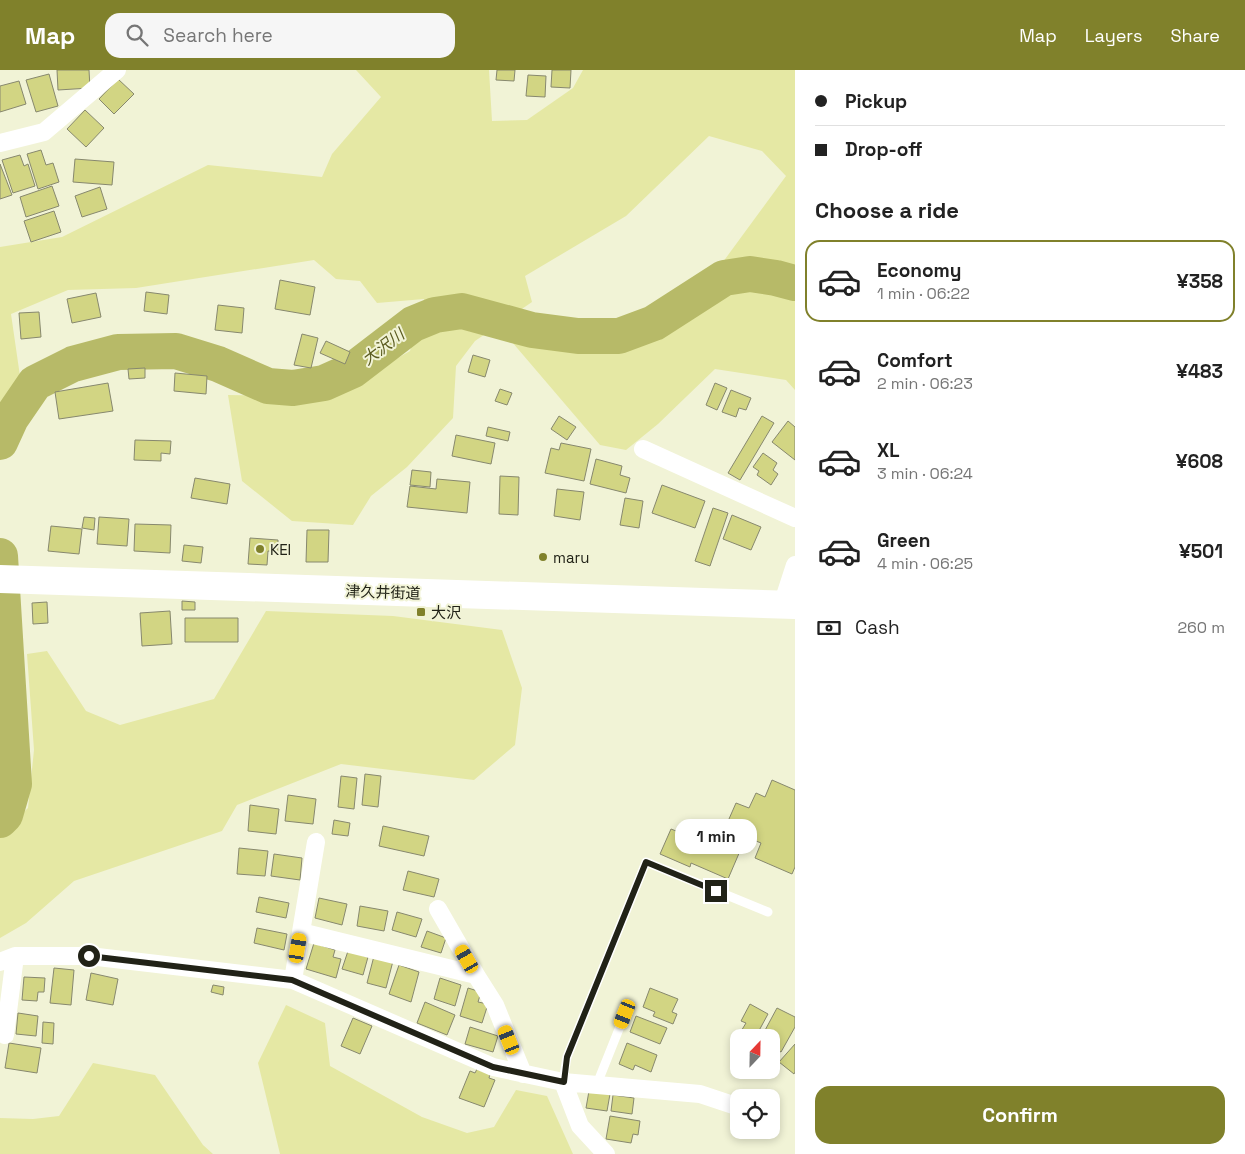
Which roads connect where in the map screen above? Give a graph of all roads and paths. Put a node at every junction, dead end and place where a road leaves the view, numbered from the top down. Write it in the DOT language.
graph roads {
  1 [pos="117,70"];
  2 [pos="0,143"];
  3 [pos="643,450"];
  4 [pos="795,518"];
  5 [pos="795,565"];
  6 [pos="13,580"];
  7 [pos="788,605"];
  8 [pos="316,842"];
  9 [pos="438,909"];
  10 [pos="768,912"];
  11 [pos="301,932"];
  12 [pos="7,959"];
  13 [pos="476,975"];
  14 [pos="292,980"];
  15 [pos="625,1014"];
  16 [pos="5,1036"];
  17 [pos="523,1074"];
  18 [pos="564,1082"];
  19 [pos="597,1084"];
  20 [pos="730,1104"];
  21 [pos="606,1154"];
  1 -- 2 [label="street"];
  3 -- 4 [label="street"];
  5 -- 7 [label="street"];
  6 -- 7 [label="highway, 津久井街道"];
  8 -- 11 [label="street"];
  9 -- 13 [label="street"];
  10 -- 18 [label="lane"];
  11 -- 13 [label="street"];
  11 -- 14 [label="street"];
  12 -- 14 [label="street"];
  12 -- 16 [label="street"];
  13 -- 17 [label="street"];
  14 -- 17 [label="street"];
  15 -- 19 [label="lane"];
  17 -- 18 [label="street"];
  18 -- 19 [label="street"];
  18 -- 21 [label="street"];
  19 -- 20 [label="street"];
}
